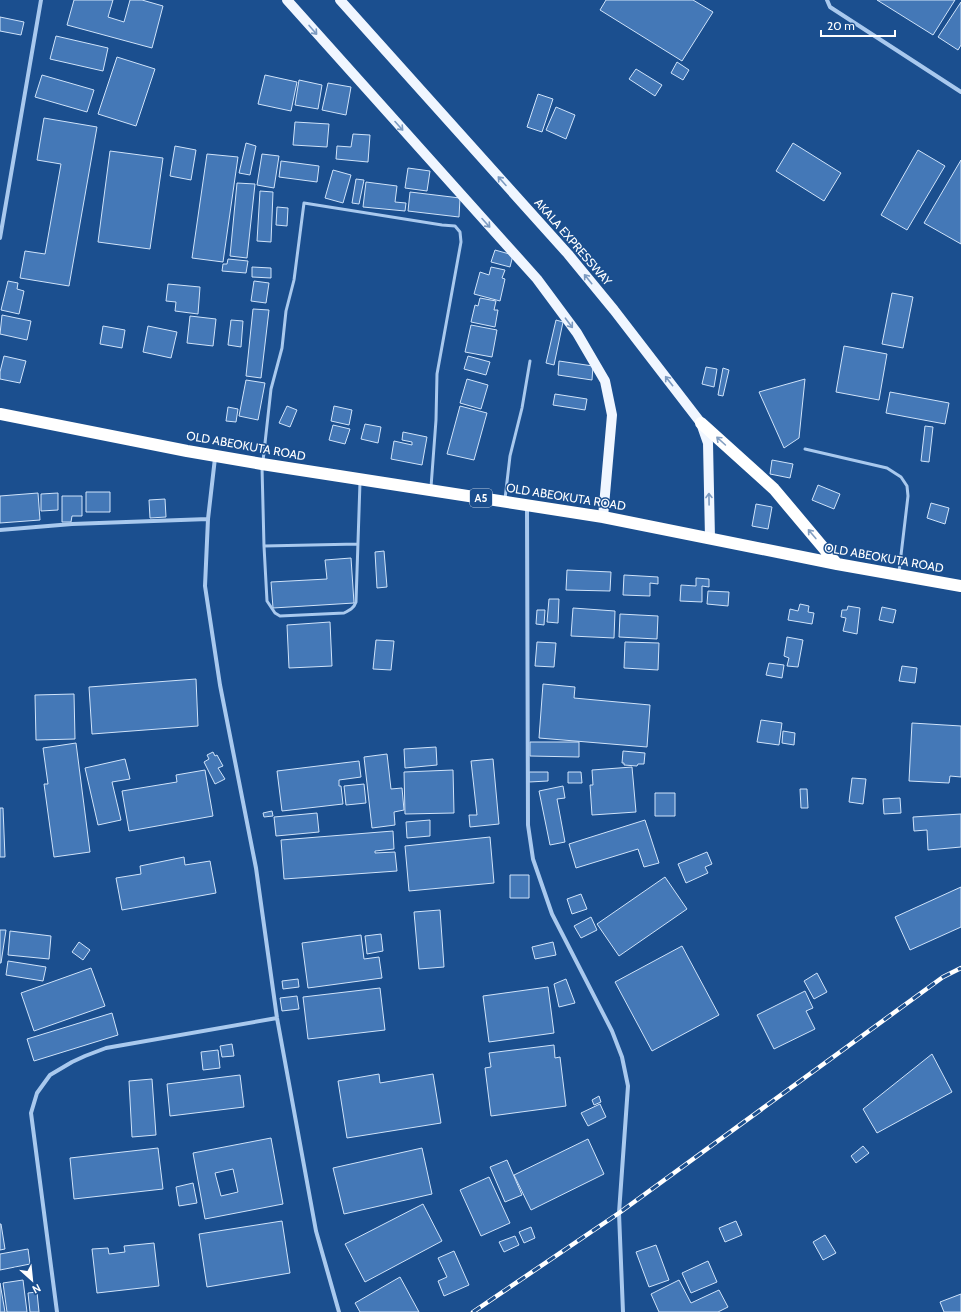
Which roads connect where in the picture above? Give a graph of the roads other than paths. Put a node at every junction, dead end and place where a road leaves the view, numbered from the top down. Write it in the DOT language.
graph roads {
  1 [pos="41,0"];
  2 [pos="287,0"];
  3 [pos="340,0"];
  4 [pos="827,0"];
  5 [pos="961,92"];
  6 [pos="0,238"];
  7 [pos="530,361"];
  8 [pos="0,414"];
  9 [pos="701,423"];
  10 [pos="805,449"];
  11 [pos="215,456"];
  12 [pos="262,464"];
  13 [pos="361,480"];
  14 [pos="431,491"];
  15 [pos="505,501"];
  16 [pos="527,505"];
  17 [pos="603,517"];
  18 [pos="208,519"];
  19 [pos="0,530"];
  20 [pos="710,538"];
  21 [pos="358,544"];
  22 [pos="264,546"];
  23 [pos="837,564"];
  24 [pos="899,575"];
  25 [pos="961,586"];
  26 [pos="276,1018"];
  27 [pos="58,1312"];
  28 [pos="339,1312"];
  29 [pos="623,1312"];
  1 -- 6 [label="street"];
  2 -- 17 [label="main road, one-way"];
  9 -- 3 [label="main road, AKALA EXPRESSWAY, one-way"];
  4 -- 5 [label="street"];
  7 -- 15 [label="lane"];
  8 -- 11 [label="highway, OLD ABEOKUTA ROAD / A5"];
  20 -- 9 [label="main road, AKALA EXPRESSWAY, one-way"];
  23 -- 9 [label="highway, one-way"];
  10 -- 24 [label="lane"];
  11 -- 12 [label="highway, OLD ABEOKUTA ROAD / A5"];
  11 -- 18 [label="street"];
  12 -- 13 [label="highway, OLD ABEOKUTA ROAD / A5"];
  12 -- 14 [label="lane"];
  12 -- 22 [label="lane"];
  13 -- 14 [label="highway, OLD ABEOKUTA ROAD / A5"];
  13 -- 21 [label="lane"];
  14 -- 15 [label="highway, OLD ABEOKUTA ROAD / A5"];
  15 -- 16 [label="highway, OLD ABEOKUTA ROAD / A5"];
  16 -- 17 [label="highway, OLD ABEOKUTA ROAD / A5"];
  16 -- 29 [label="street"];
  17 -- 20 [label="highway, OLD ABEOKUTA ROAD / A5"];
  18 -- 19 [label="street"];
  18 -- 26 [label="street"];
  20 -- 23 [label="highway, OLD ABEOKUTA ROAD / A5"];
  21 -- 22 [label="lane"];
  21 -- 22 [label="lane"];
  23 -- 24 [label="highway, OLD ABEOKUTA ROAD / A5"];
  24 -- 25 [label="highway, OLD ABEOKUTA ROAD / A5"];
  26 -- 27 [label="street"];
  26 -- 28 [label="street"];
}
